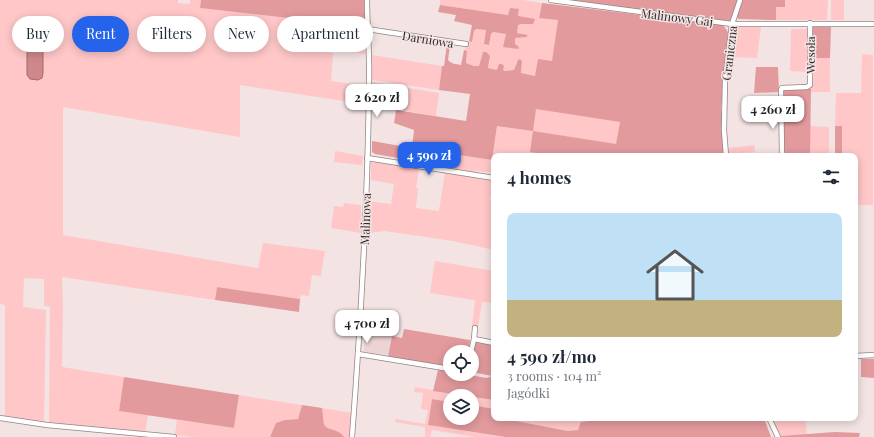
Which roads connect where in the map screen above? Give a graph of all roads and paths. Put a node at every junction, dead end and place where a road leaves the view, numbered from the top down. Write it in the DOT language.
graph roads {
  1 [pos="367,0"];
  2 [pos="551,0"];
  3 [pos="740,0"];
  4 [pos="367,16"];
  5 [pos="810,23"];
  6 [pos="732,24"];
  7 [pos="874,24"];
  8 [pos="373,30"];
  9 [pos="466,44"];
  10 [pos="368,52"];
  11 [pos="726,153"];
  12 [pos="782,153"];
  13 [pos="367,158"];
  14 [pos="491,178"];
  15 [pos="475,328"];
  16 [pos="474,339"];
  17 [pos="491,342"];
  18 [pos="473,345"];
  19 [pos="358,354"];
  20 [pos="874,355"];
  21 [pos="858,356"];
  22 [pos="443,368"];
  23 [pos="0,418"];
  24 [pos="770,421"];
  25 [pos="174,437"];
  26 [pos="352,437"];
  27 [pos="778,437"];
  1 -- 4 [label="street, Malinowa"];
  2 -- 6 [label="street, Malinowy Gaj"];
  3 -- 6 [label="street, Graniczna"];
  5 -- 6 [label="street"];
  5 -- 7 [label="street"];
  5 -- 12 [label="street, Wesoła"];
  6 -- 11 [label="street, Graniczna"];
  8 -- 9 [label="street, Darniowa"];
  10 -- 13 [label="street, Malinowa"];
  13 -- 14 [label="street"];
  13 -- 19 [label="street, Malinowa"];
  15 -- 16 [label="street"];
  16 -- 17 [label="street"];
  16 -- 18 [label="street"];
  19 -- 22 [label="street"];
  19 -- 26 [label="street, Malinowa"];
  20 -- 21 [label="street"];
  23 -- 25 [label="street"];
  24 -- 27 [label="street"];
}
